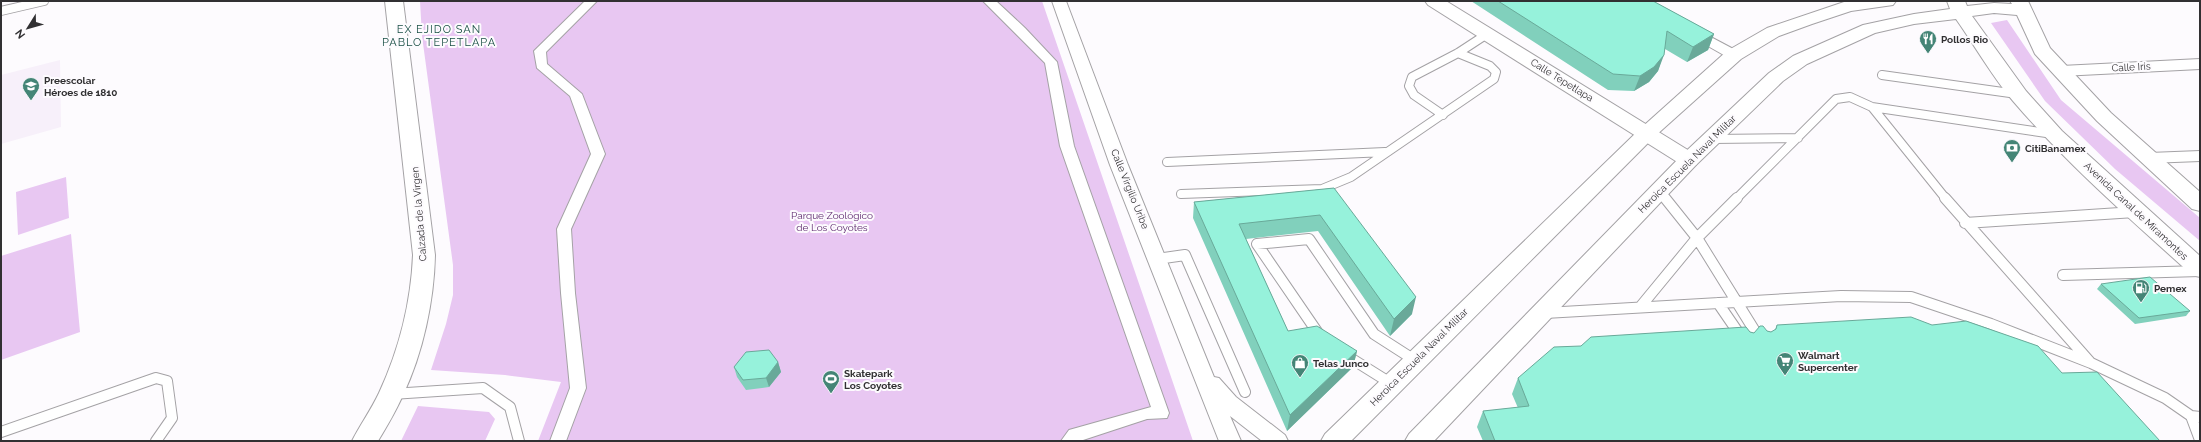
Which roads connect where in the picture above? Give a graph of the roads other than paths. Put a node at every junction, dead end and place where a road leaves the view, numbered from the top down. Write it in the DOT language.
graph roads {
  1 [pos="44,1"];
  2 [pos="394,1"];
  3 [pos="591,1"];
  4 [pos="988,1"];
  5 [pos="1059,1"];
  6 [pos="1434,1"];
  7 [pos="1887,1"];
  8 [pos="2021,5"];
  9 [pos="1958,7"];
  10 [pos="1,11"];
  11 [pos="1679,24"];
  12 [pos="1486,34"];
  13 [pos="1458,53"];
  14 [pos="1734,55"];
  15 [pos="2200,64"];
  16 [pos="2061,71"];
  17 [pos="1882,75"];
  18 [pos="2019,94"];
  19 [pos="1872,107"];
  20 [pos="1443,115"];
  21 [pos="1647,133"];
  22 [pos="2055,135"];
  23 [pos="1798,138"];
  24 [pos="1712,139"];
  25 [pos="1385,152"];
  26 [pos="2200,156"];
  27 [pos="2149,158"];
  28 [pos="1689,160"];
  29 [pos="1167,162"];
  30 [pos="1659,191"];
  31 [pos="1180,194"];
  32 [pos="2200,204"];
  33 [pos="2136,212"];
  34 [pos="1965,223"];
  35 [pos="1697,238"];
  36 [pos="1157,258"];
  37 [pos="2200,270"];
  38 [pos="2063,275"];
  39 [pos="1736,302"];
  40 [pos="1718,303"];
  41 [pos="1641,306"];
  42 [pos="1541,313"];
  43 [pos="1762,342"];
  44 [pos="1745,343"];
  45 [pos="1416,361"];
  46 [pos="2091,363"];
  47 [pos="1205,376"];
  48 [pos="1392,384"];
  49 [pos="1245,392"];
  50 [pos="391,394"];
  51 [pos="2196,416"];
  52 [pos="1,432"];
  53 [pos="1428,437"];
  54 [pos="2200,440"];
  55 [pos="156,441"];
  56 [pos="365,441"];
  57 [pos="519,441"];
  58 [pos="558,441"];
  59 [pos="1069,441"];
  60 [pos="1230,441"];
  61 [pos="1277,441"];
  62 [pos="1334,441"];
  1 -- 10 [label="lane"];
  2 -- 50 [label="main road, Calzada de la Virgen"];
  3 -- 58 [label="street"];
  4 -- 59 [label="street"];
  5 -- 36 [label="street, Calle Virgilio Uribe"];
  6 -- 12 [label="main road, Calle Tepetlapa"];
  7 -- 14 [label="main road, Heroica Escuela Naval Militar"];
  8 -- 9 [label="main road, Heroica Escuela Naval Militar"];
  8 -- 16 [label="main road"];
  9 -- 18 [label="main road, Avenida Canal de Miramontes"];
  9 -- 24 [label="main road, Heroica Escuela Naval Militar"];
  11 -- 14 [label="street"];
  12 -- 13 [label="lane"];
  12 -- 21 [label="main road, Calle Tepetlapa"];
  13 -- 20 [label="lane"];
  13 -- 20 [label="lane"];
  14 -- 21 [label="main road, Heroica Escuela Naval Militar"];
  15 -- 16 [label="street, Calle Iris"];
  16 -- 27 [label="main road"];
  17 -- 18 [label="lane"];
  18 -- 22 [label="main road, Avenida Canal de Miramontes"];
  19 -- 22 [label="lane"];
  19 -- 23 [label="lane"];
  19 -- 34 [label="lane"];
  20 -- 25 [label="lane"];
  21 -- 28 [label="main road, Calle Tepetlapa"];
  21 -- 45 [label="main road, Heroica Escuela Naval Militar"];
  22 -- 33 [label="main road, Avenida Canal de Miramontes"];
  23 -- 24 [label="lane"];
  23 -- 35 [label="lane"];
  24 -- 28 [label="main road, Heroica Escuela Naval Militar"];
  25 -- 29 [label="lane"];
  25 -- 31 [label="lane"];
  26 -- 27 [label="street"];
  27 -- 32 [label="main road"];
  28 -- 30 [label="main road, Heroica Escuela Naval Militar"];
  30 -- 35 [label="lane"];
  30 -- 42 [label="main road, Heroica Escuela Naval Militar"];
  33 -- 34 [label="lane"];
  33 -- 37 [label="main road, Avenida Canal de Miramontes"];
  34 -- 46 [label="lane"];
  35 -- 39 [label="lane"];
  35 -- 41 [label="lane"];
  36 -- 47 [label="street, Calle Virgilio Uribe"];
  36 -- 49 [label="lane"];
  37 -- 38 [label="lane"];
  39 -- 40 [label="lane"];
  39 -- 43 [label="lane"];
  39 -- 46 [label="lane"];
  40 -- 41 [label="lane"];
  40 -- 44 [label="lane"];
  41 -- 42 [label="lane"];
  42 -- 53 [label="main road, Heroica Escuela Naval Militar"];
  45 -- 48 [label="main road, Heroica Escuela Naval Militar"];
  45 -- 48 [label="lane"];
  46 -- 51 [label="lane"];
  47 -- 60 [label="street, Calle Virgilio Uribe"];
  47 -- 61 [label="street, Calle Virgilio Uribe"];
  48 -- 62 [label="main road, Heroica Escuela Naval Militar"];
  50 -- 56 [label="main road, Calzada de la Virgen"];
  50 -- 57 [label="lane"];
  51 -- 54 [label="lane"];
  52 -- 55 [label="lane"];
}
